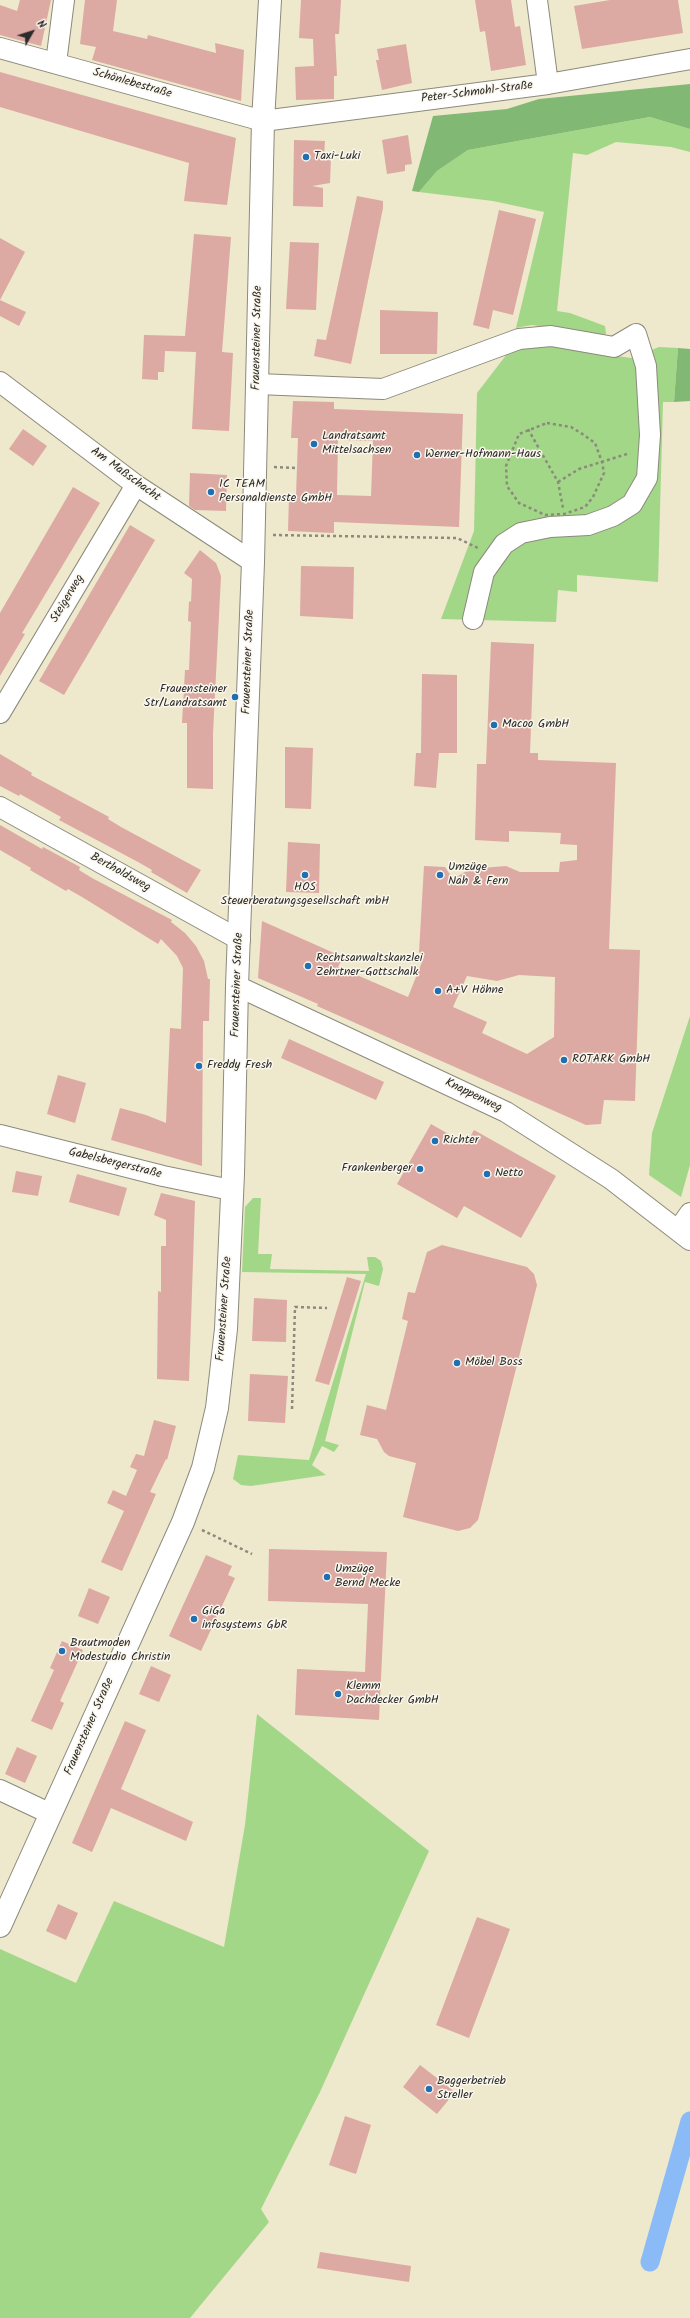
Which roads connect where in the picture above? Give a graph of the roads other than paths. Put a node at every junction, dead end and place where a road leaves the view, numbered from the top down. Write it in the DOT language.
graph roads {
  1 [pos="64,0"];
  2 [pos="270,0"];
  3 [pos="537,0"];
  4 [pos="0,48"];
  5 [pos="690,59"];
  6 [pos="56,63"];
  7 [pos="548,84"];
  8 [pos="263,121"];
  9 [pos="0,382"];
  10 [pos="257,384"];
  11 [pos="136,485"];
  12 [pos="253,562"];
  13 [pos="473,619"];
  14 [pos="0,714"];
  15 [pos="0,807"];
  16 [pos="240,940"];
  17 [pos="237,986"];
  18 [pos="0,1135"];
  19 [pos="231,1190"];
  20 [pos="690,1213"];
  21 [pos="684,1235"];
  22 [pos="0,1790"];
  23 [pos="51,1814"];
  24 [pos="2,1918"];
  1 -- 6 [label="street"];
  2 -- 8 [label="main road, Frauensteiner Straße"];
  3 -- 7 [label="street"];
  4 -- 6 [label="street, Schönlebestraße"];
  5 -- 7 [label="street, Peter-Schmohl-Straße"];
  6 -- 8 [label="street, Schönlebestraße"];
  7 -- 8 [label="street, Peter-Schmohl-Straße"];
  8 -- 10 [label="main road, Frauensteiner Straße"];
  9 -- 11 [label="street, Am Maßschacht"];
  10 -- 12 [label="main road, Frauensteiner Straße"];
  10 -- 13 [label="street"];
  11 -- 12 [label="street, Am Maßschacht"];
  11 -- 14 [label="street, Steigerweg"];
  12 -- 16 [label="main road, Frauensteiner Straße"];
  15 -- 16 [label="street, Bertholdsweg"];
  16 -- 17 [label="main road, Frauensteiner Straße"];
  17 -- 19 [label="main road, Frauensteiner Straße"];
  17 -- 21 [label="street, Knappenweg"];
  18 -- 19 [label="street, Gabelsbergerstraße"];
  19 -- 23 [label="main road, Frauensteiner Straße"];
  20 -- 21 [label="street"];
  22 -- 23 [label="street"];
  23 -- 24 [label="main road, Frauensteiner Straße"];
}
